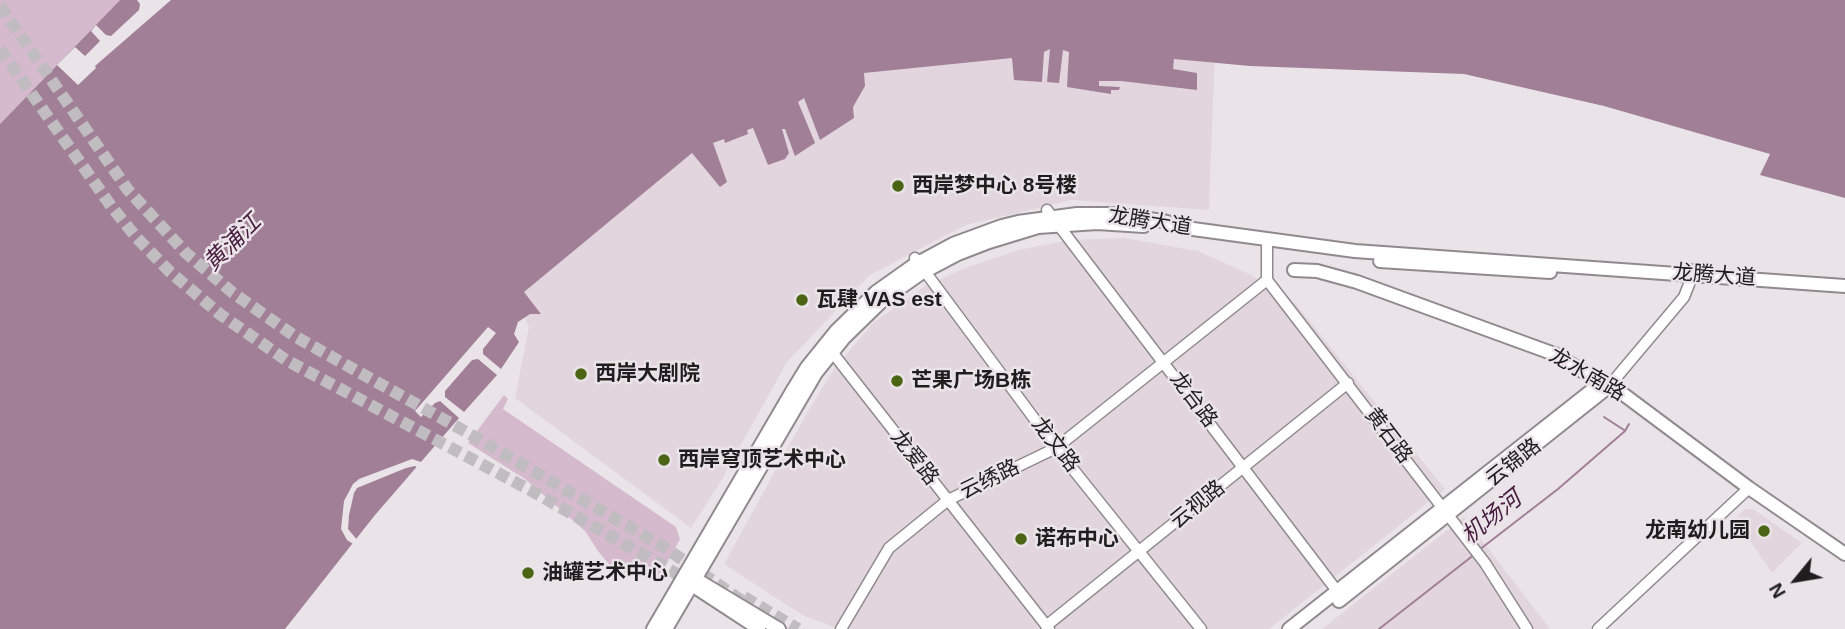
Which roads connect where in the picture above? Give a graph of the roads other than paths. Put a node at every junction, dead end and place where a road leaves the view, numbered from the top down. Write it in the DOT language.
graph roads {
  1 [pos="1052,217"];
  2 [pos="1266,242"];
  3 [pos="919,264"];
  4 [pos="1294,270"];
  5 [pos="1693,275"];
  6 [pos="1267,280"];
  7 [pos="1845,286"];
  8 [pos="1845,292"];
  9 [pos="832,352"];
  10 [pos="1165,363"];
  11 [pos="1348,383"];
  12 [pos="1605,384"];
  13 [pos="1056,448"];
  14 [pos="1244,467"];
  15 [pos="1748,488"];
  16 [pos="948,500"];
  17 [pos="1446,511"];
  18 [pos="1139,552"];
  19 [pos="1845,554"];
  20 [pos="688,577"];
  21 [pos="1337,591"];
  22 [pos="1048,628"];
  23 [pos="653,629"];
  24 [pos="666,629"];
  25 [pos="759,629"];
  26 [pos="779,629"];
  27 [pos="841,629"];
  28 [pos="1201,629"];
  29 [pos="1289,629"];
  30 [pos="1303,629"];
  31 [pos="1527,629"];
  32 [pos="1598,629"];
  1 -- 2 [label="main road, 龙腾大道"];
  1 -- 3 [label="main road, 龙腾大道"];
  1 -- 10 [label="street, 龙台路"];
  2 -- 5 [label="main road, 龙腾大道"];
  2 -- 6 [label="street"];
  3 -- 9 [label="main road, 龙腾大道"];
  3 -- 13 [label="street, 龙文路"];
  3 -- 20 [label="main road, 龙腾大道"];
  4 -- 12 [label="main road, 龙水南路"];
  5 -- 7 [label="main road, 龙腾大道"];
  5 -- 8 [label="main road, 龙腾大道"];
  5 -- 12 [label="street, 云锦路"];
  6 -- 10 [label="street, 云绣路"];
  6 -- 11 [label="street, 黄石路"];
  9 -- 16 [label="street, 龙爱路"];
  9 -- 20 [label="main road, 龙腾大道"];
  10 -- 13 [label="street, 云绣路"];
  10 -- 14 [label="street, 龙台路"];
  11 -- 14 [label="street, 云视路"];
  11 -- 17 [label="street, 黄石路"];
  12 -- 15 [label="main road, 龙水南路"];
  12 -- 17 [label="main road, 云锦路"];
  13 -- 16 [label="street, 云绣路"];
  13 -- 18 [label="street, 龙文路"];
  14 -- 18 [label="street, 云视路"];
  14 -- 21 [label="street, 龙台路"];
  15 -- 19 [label="main road, 龙水南路"];
  15 -- 32 [label="street"];
  16 -- 22 [label="street, 龙爱路"];
  16 -- 27 [label="street, 云绣路"];
  17 -- 21 [label="main road, 云锦路"];
  17 -- 30 [label="main road, 云锦路"];
  17 -- 31 [label="street, 黄石路"];
  18 -- 22 [label="street, 云视路"];
  18 -- 28 [label="street, 龙文路"];
  20 -- 23 [label="main road, 龙腾大道"];
  20 -- 24 [label="main road, 龙腾大道"];
  20 -- 25 [label="main road"];
  20 -- 26 [label="main road"];
  21 -- 29 [label="main road, 云锦路"];
}
